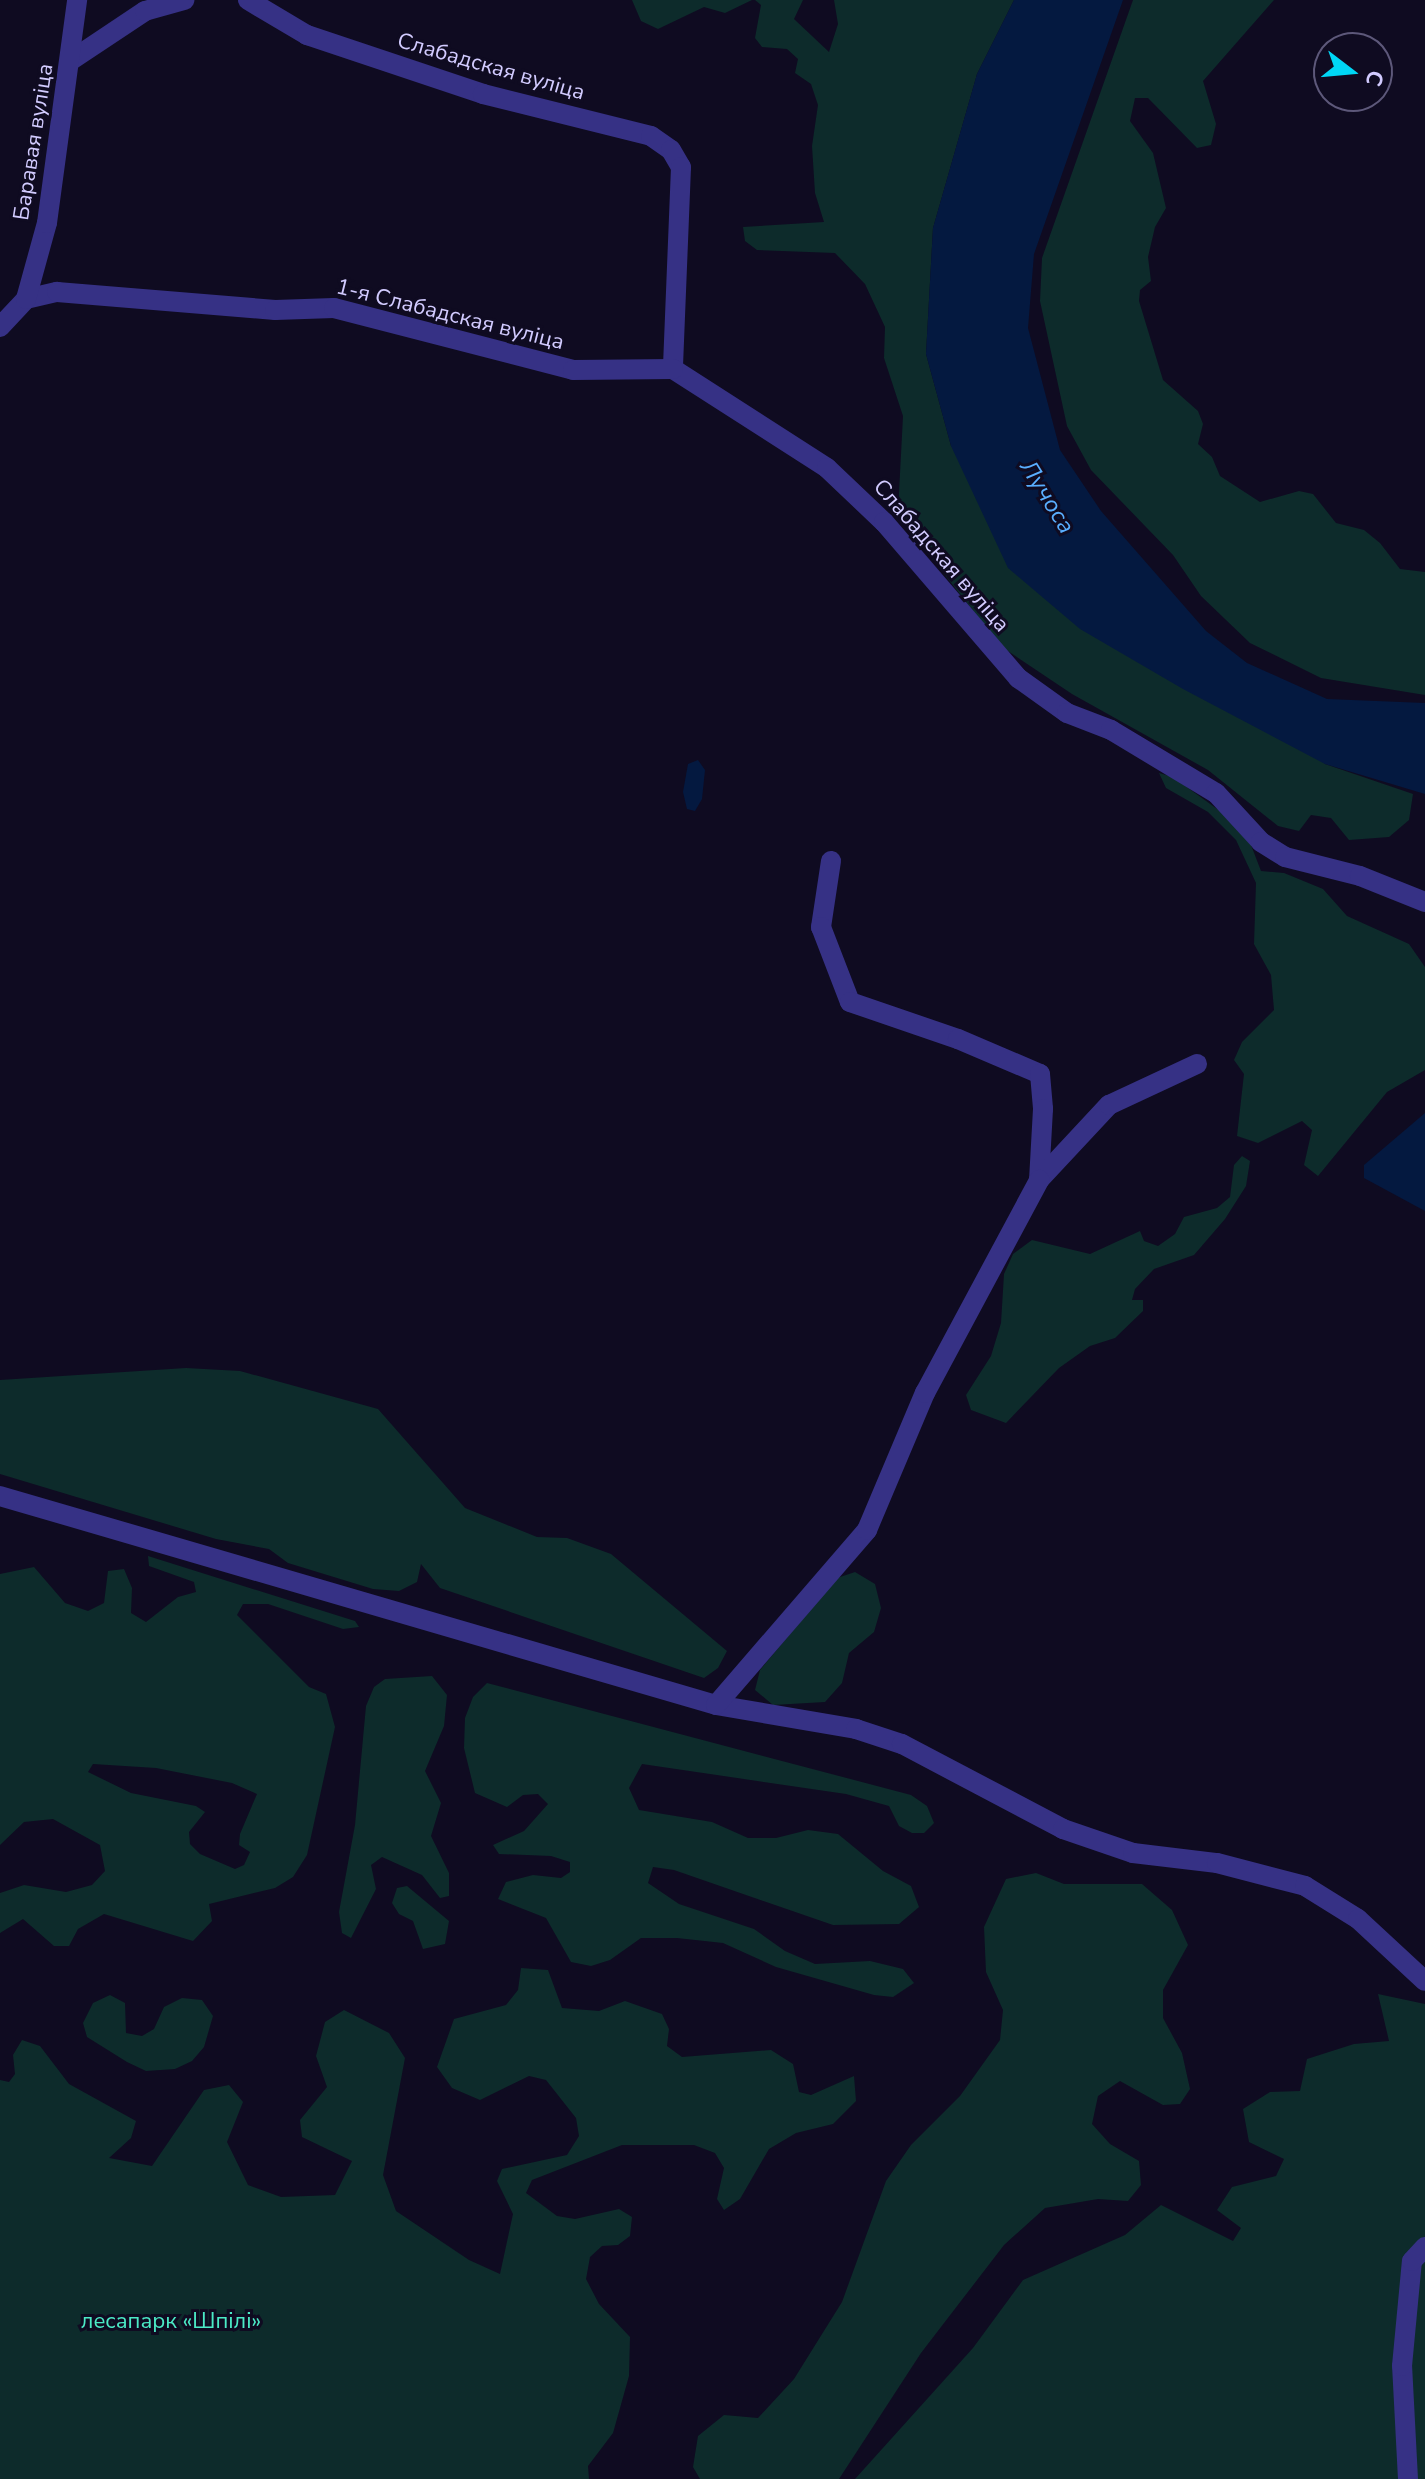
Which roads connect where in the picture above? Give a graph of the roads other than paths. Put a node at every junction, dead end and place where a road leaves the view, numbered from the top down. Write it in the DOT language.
graph roads {
  1 [pos="77,0"];
  2 [pos="184,0"];
  3 [pos="248,0"];
  4 [pos="70,61"];
  5 [pos="26,299"];
  6 [pos="0,327"];
  7 [pos="673,369"];
  8 [pos="831,861"];
  9 [pos="1425,902"];
  10 [pos="1197,1064"];
  11 [pos="1039,1180"];
  12 [pos="0,1496"];
  13 [pos="716,1705"];
  14 [pos="1425,1981"];
  15 [pos="1425,2247"];
  16 [pos="1408,2479"];
  1 -- 4 [label="street, Баравая вуліца"];
  2 -- 4 [label="street"];
  3 -- 7 [label="street, Слабадская вуліца"];
  4 -- 5 [label="street, Баравая вуліца"];
  5 -- 6 [label="street, Баравая вуліца"];
  5 -- 7 [label="street, 1-я Слабадская вуліца"];
  7 -- 9 [label="street, Слабадская вуліца"];
  8 -- 11 [label="street"];
  10 -- 11 [label="street"];
  11 -- 13 [label="street"];
  12 -- 13 [label="street"];
  13 -- 14 [label="street"];
  15 -- 16 [label="street"];
}
